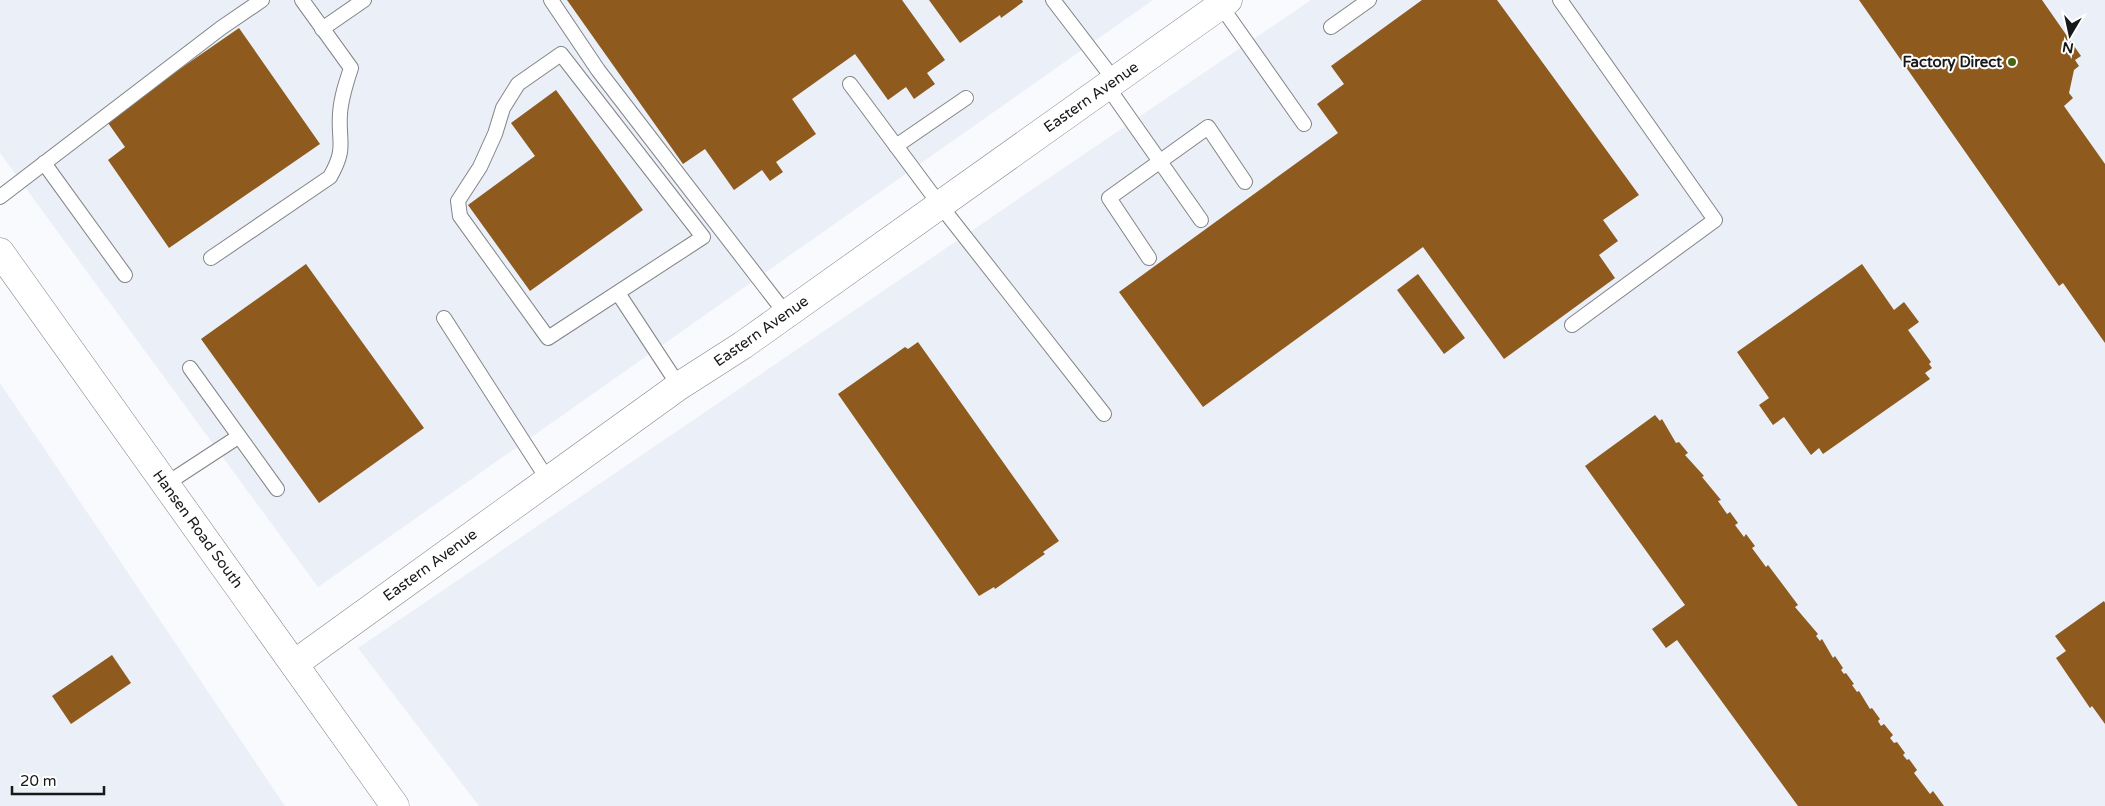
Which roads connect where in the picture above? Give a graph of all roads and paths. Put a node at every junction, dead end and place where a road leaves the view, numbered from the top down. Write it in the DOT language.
graph roads {
  1 [pos="262,0"];
  2 [pos="302,0"];
  3 [pos="364,0"];
  4 [pos="551,0"];
  5 [pos="1053,0"];
  6 [pos="1369,0"];
  7 [pos="1560,0"];
  8 [pos="1225,3"];
  9 [pos="1331,27"];
  10 [pos="322,29"];
  11 [pos="1111,83"];
  12 [pos="850,84"];
  13 [pos="966,98"];
  14 [pos="1304,124"];
  15 [pos="896,146"];
  16 [pos="1159,161"];
  17 [pos="44,163"];
  18 [pos="1245,182"];
  19 [pos="0,197"];
  20 [pos="940,205"];
  21 [pos="1201,220"];
  22 [pos="0,252"];
  23 [pos="211,258"];
  24 [pos="1149,258"];
  25 [pos="125,275"];
  26 [pos="618,293"];
  27 [pos="786,314"];
  28 [pos="444,318"];
  29 [pos="1572,325"];
  30 [pos="190,368"];
  31 [pos="679,386"];
  32 [pos="1104,414"];
  33 [pos="238,437"];
  34 [pos="548,480"];
  35 [pos="166,484"];
  36 [pos="277,489"];
  37 [pos="294,664"];
  38 [pos="395,806"];
  1 -- 17 [label="lane"];
  2 -- 10 [label="lane"];
  3 -- 10 [label="lane"];
  4 -- 27 [label="lane"];
  5 -- 11 [label="lane"];
  6 -- 9 [label="lane"];
  7 -- 29 [label="lane"];
  8 -- 11 [label="street, Eastern Avenue"];
  8 -- 14 [label="lane"];
  10 -- 23 [label="lane"];
  11 -- 16 [label="lane"];
  11 -- 20 [label="street, Eastern Avenue"];
  12 -- 15 [label="lane"];
  13 -- 15 [label="lane"];
  15 -- 20 [label="lane"];
  16 -- 18 [label="lane"];
  16 -- 21 [label="lane"];
  16 -- 24 [label="lane"];
  17 -- 19 [label="lane"];
  17 -- 25 [label="lane"];
  20 -- 27 [label="street, Eastern Avenue"];
  20 -- 32 [label="lane"];
  22 -- 35 [label="street, Hansen Road South"];
  26 -- 26 [label="lane"];
  26 -- 31 [label="lane"];
  27 -- 31 [label="street, Eastern Avenue"];
  28 -- 34 [label="lane"];
  30 -- 33 [label="lane"];
  31 -- 34 [label="street, Eastern Avenue"];
  33 -- 35 [label="lane"];
  33 -- 36 [label="lane"];
  34 -- 37 [label="street, Eastern Avenue"];
  35 -- 37 [label="street, Hansen Road South"];
  37 -- 38 [label="street, Hansen Road South"];
}
